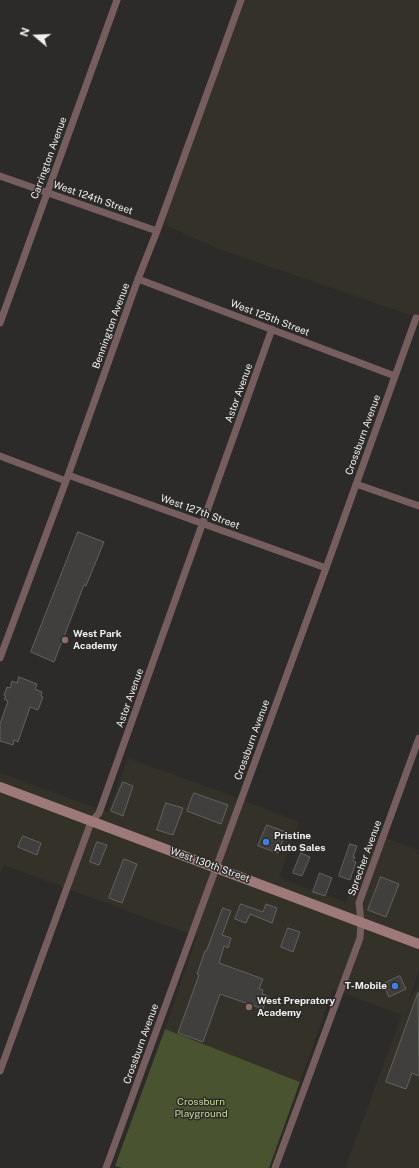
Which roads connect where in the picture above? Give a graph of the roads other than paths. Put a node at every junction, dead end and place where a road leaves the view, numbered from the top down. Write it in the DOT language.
graph roads {
  1 [pos="117,0"];
  2 [pos="241,0"];
  3 [pos="0,176"];
  4 [pos="47,193"];
  5 [pos="157,231"];
  6 [pos="138,279"];
  7 [pos="416,318"];
  8 [pos="0,323"];
  9 [pos="272,329"];
  10 [pos="395,376"];
  11 [pos="0,456"];
  12 [pos="67,478"];
  13 [pos="356,484"];
  14 [pos="419,506"];
  15 [pos="203,524"];
  16 [pos="326,568"];
  17 [pos="0,658"];
  18 [pos="419,738"];
  19 [pos="0,787"];
  20 [pos="91,822"];
  21 [pos="216,867"];
  22 [pos="360,922"];
  23 [pos="419,944"];
  24 [pos="0,1071"];
  25 [pos="106,1168"];
  26 [pos="276,1168"];
  1 -- 4 [label="street, Carrington Avenue"];
  2 -- 5 [label="street, Bennington Avenue"];
  3 -- 4 [label="street, West 124th Street"];
  4 -- 5 [label="street, West 124th Street"];
  4 -- 8 [label="street, Carrington Avenue"];
  5 -- 6 [label="street, Bennington Avenue"];
  6 -- 9 [label="street, West 125th Street"];
  6 -- 12 [label="street, Bennington Avenue"];
  7 -- 10 [label="street, Crossburn Avenue"];
  9 -- 10 [label="street, West 125th Street"];
  9 -- 15 [label="street, Astor Avenue"];
  10 -- 13 [label="street, Crossburn Avenue"];
  11 -- 12 [label="street, West 127th Street"];
  12 -- 15 [label="street, West 127th Street"];
  12 -- 17 [label="street, Bennington Avenue"];
  13 -- 14 [label="street"];
  13 -- 16 [label="street, Crossburn Avenue"];
  15 -- 16 [label="street, West 127th Street"];
  15 -- 20 [label="street, Astor Avenue"];
  16 -- 21 [label="street, Crossburn Avenue"];
  18 -- 22 [label="street, Sprecher Avenue"];
  19 -- 20 [label="main road, West 130th Street"];
  20 -- 21 [label="main road, West 130th Street"];
  20 -- 24 [label="street, Astor Avenue"];
  21 -- 22 [label="main road, West 130th Street"];
  21 -- 25 [label="street, Crossburn Avenue"];
  22 -- 23 [label="main road, West 130th Street"];
  22 -- 26 [label="street, Sprecher Avenue"];
}
